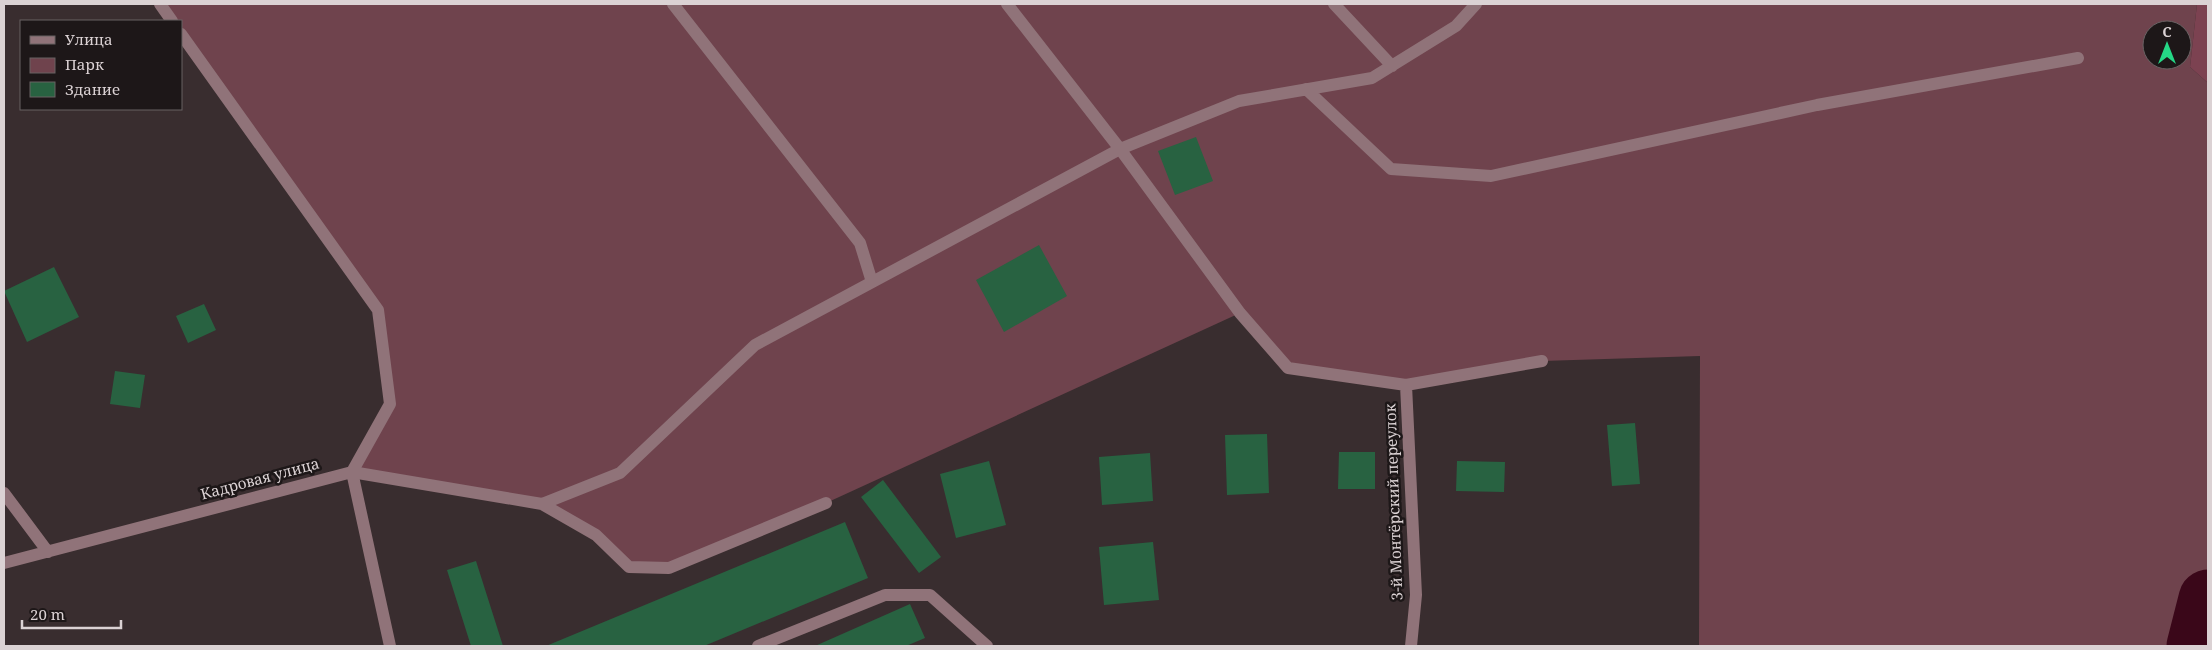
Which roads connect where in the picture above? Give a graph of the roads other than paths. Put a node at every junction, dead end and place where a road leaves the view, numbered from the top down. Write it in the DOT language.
graph roads {
  1 [pos="160,4"];
  2 [pos="673,4"];
  3 [pos="1007,4"];
  4 [pos="1334,4"];
  5 [pos="1476,4"];
  6 [pos="171,20"];
  7 [pos="182,35"];
  8 [pos="2078,58"];
  9 [pos="1392,66"];
  10 [pos="1306,89"];
  11 [pos="1120,149"];
  12 [pos="872,282"];
  13 [pos="1542,361"];
  14 [pos="1406,385"];
  15 [pos="352,472"];
  16 [pos="4,492"];
  17 [pos="826,503"];
  18 [pos="542,504"];
  19 [pos="48,552"];
  20 [pos="4,563"];
  21 [pos="390,646"];
  22 [pos="758,646"];
  23 [pos="987,646"];
  24 [pos="1411,646"];
  1 -- 6 [label="street"];
  2 -- 12 [label="street"];
  3 -- 11 [label="street"];
  4 -- 9 [label="street"];
  5 -- 9 [label="street"];
  7 -- 15 [label="street"];
  8 -- 10 [label="street"];
  9 -- 10 [label="street"];
  10 -- 11 [label="street"];
  11 -- 12 [label="street"];
  11 -- 14 [label="street"];
  12 -- 18 [label="street"];
  13 -- 14 [label="street"];
  14 -- 24 [label="street, 3-й Монтёрский переулок"];
  15 -- 18 [label="street"];
  15 -- 19 [label="street, Кадровая улица"];
  15 -- 21 [label="street"];
  16 -- 19 [label="street"];
  17 -- 18 [label="street"];
  19 -- 20 [label="street, Кадровая улица"];
  22 -- 23 [label="street"];
}
